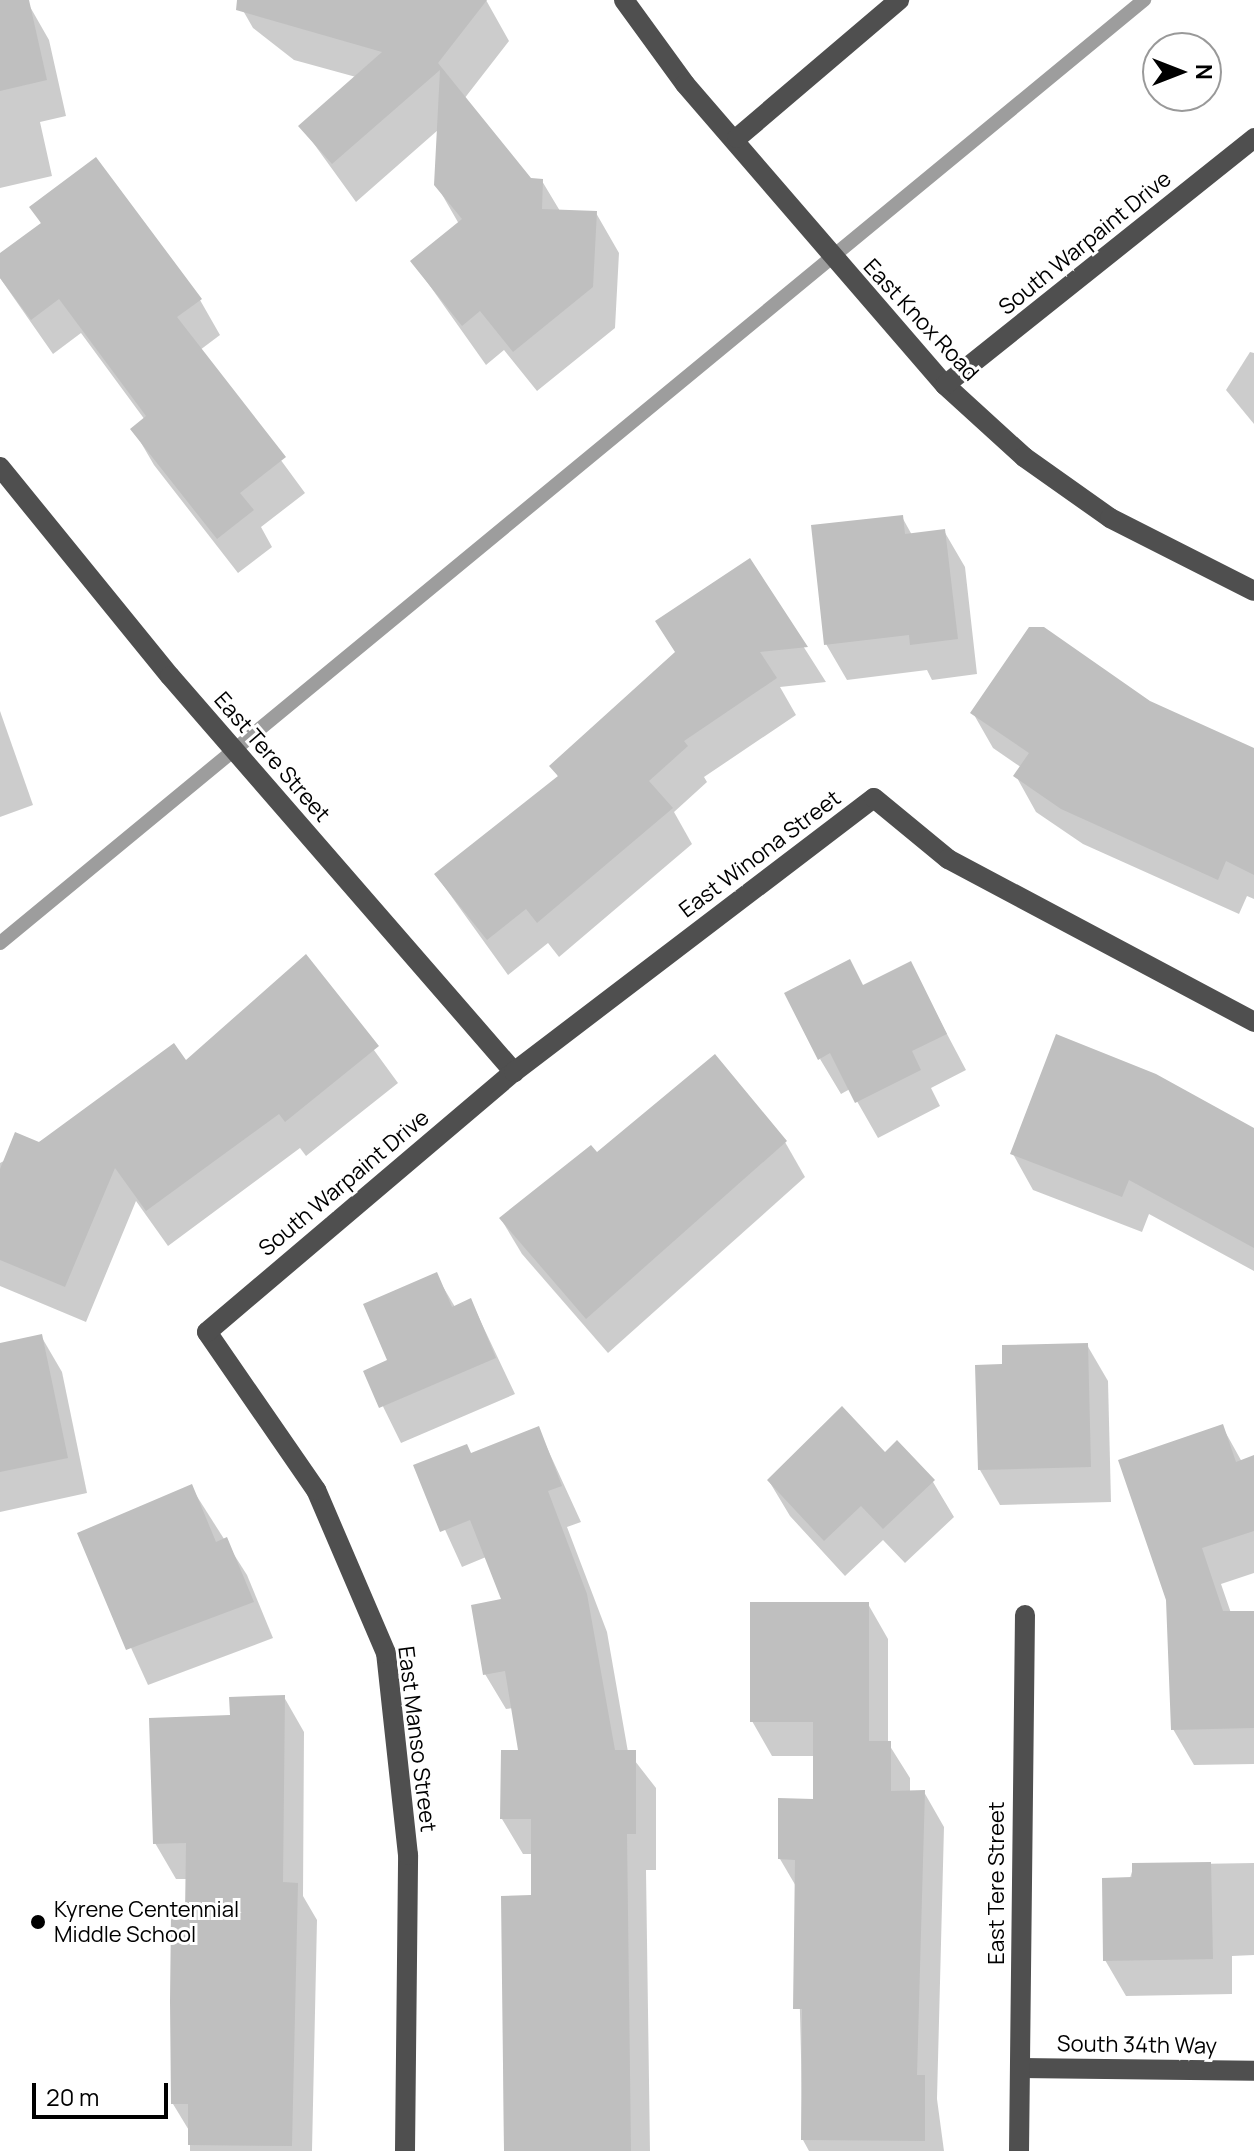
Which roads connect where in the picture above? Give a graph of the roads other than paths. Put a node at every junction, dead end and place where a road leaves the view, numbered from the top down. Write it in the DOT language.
graph roads {
  1 [pos="624,0"];
  2 [pos="899,0"];
  3 [pos="737,138"];
  4 [pos="1254,138"];
  5 [pos="945,385"];
  6 [pos="0,467"];
  7 [pos="1254,591"];
  8 [pos="1254,1022"];
  9 [pos="514,1072"];
  10 [pos="207,1332"];
  11 [pos="1025,1615"];
  12 [pos="1020,2068"];
  13 [pos="1254,2071"];
  14 [pos="405,2151"];
  15 [pos="1019,2151"];
  1 -- 3 [label="street, East Knox Road"];
  2 -- 3 [label="street"];
  3 -- 5 [label="street, East Knox Road"];
  4 -- 5 [label="street, South Warpaint Drive"];
  5 -- 7 [label="street, East Knox Road"];
  6 -- 9 [label="street, East Tere Street"];
  8 -- 9 [label="street, East Winona Street"];
  9 -- 10 [label="street, South Warpaint Drive"];
  10 -- 14 [label="street, East Manso Street"];
  11 -- 12 [label="street, East Tere Street"];
  12 -- 13 [label="street, South 34th Way"];
  12 -- 15 [label="street, East Tere Street"];
}
